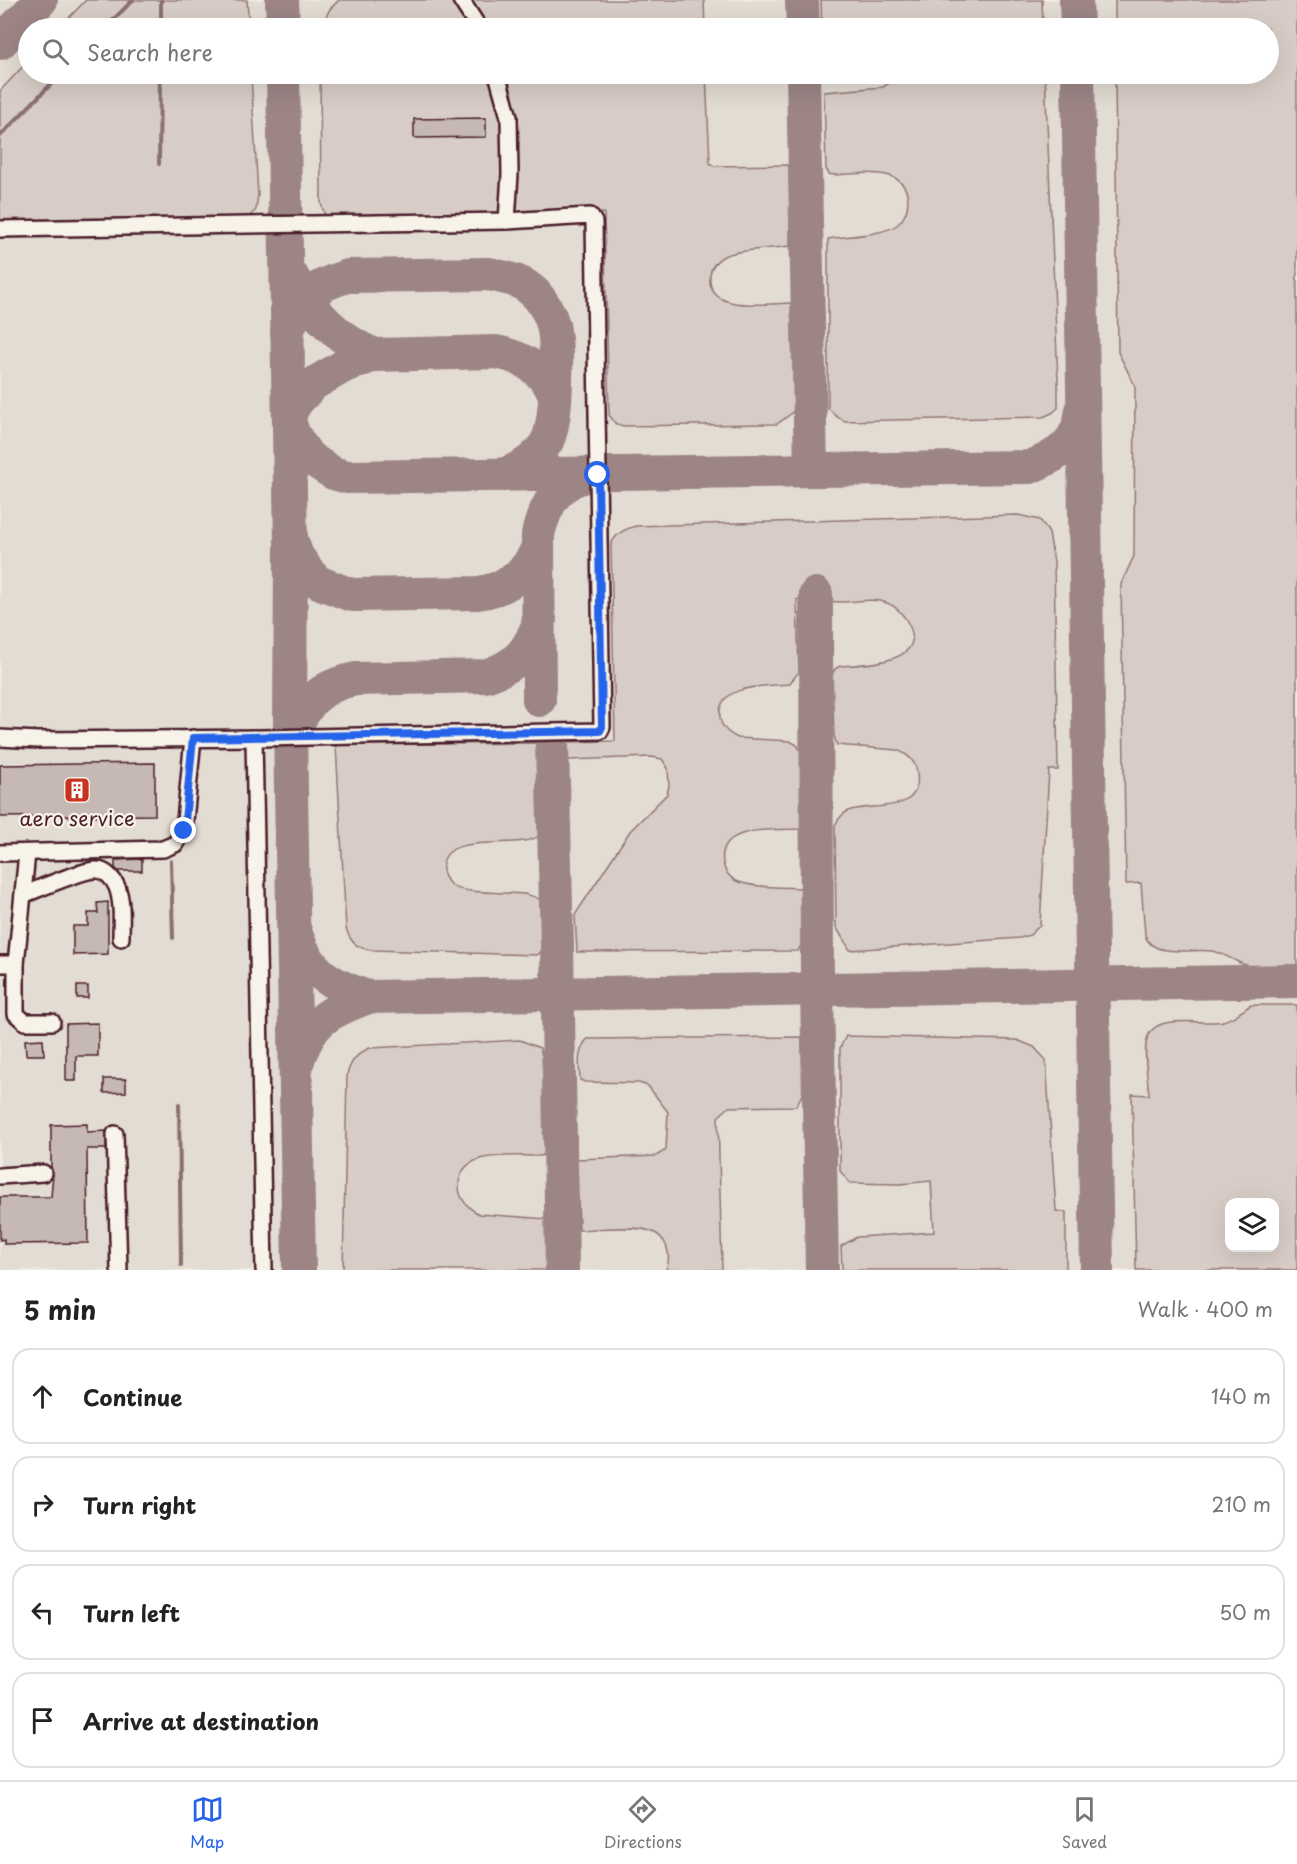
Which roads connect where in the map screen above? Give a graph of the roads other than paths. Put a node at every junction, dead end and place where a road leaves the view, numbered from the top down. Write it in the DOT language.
graph roads {
  1 [pos="461,0"];
  2 [pos="473,18"];
  3 [pos="500,84"];
  4 [pos="507,221"];
  5 [pos="0,229"];
  6 [pos="0,738"];
  7 [pos="193,738"];
  8 [pos="254,738"];
  9 [pos="0,853"];
  10 [pos="27,853"];
  11 [pos="23,895"];
  12 [pos="121,938"];
  13 [pos="0,964"];
  14 [pos="16,964"];
  15 [pos="52,1022"];
  16 [pos="115,1134"];
  17 [pos="43,1173"];
  18 [pos="0,1176"];
  19 [pos="119,1270"];
  20 [pos="264,1270"];
  1 -- 2 [label="lane"];
  3 -- 4 [label="lane"];
  4 -- 5 [label="lane"];
  4 -- 8 [label="lane"];
  6 -- 7 [label="lane"];
  7 -- 8 [label="lane"];
  7 -- 10 [label="lane"];
  8 -- 20 [label="lane"];
  9 -- 10 [label="lane"];
  10 -- 11 [label="lane"];
  11 -- 12 [label="lane"];
  11 -- 14 [label="lane"];
  13 -- 14 [label="lane"];
  14 -- 15 [label="lane"];
  16 -- 19 [label="lane"];
  17 -- 18 [label="lane"];
}
